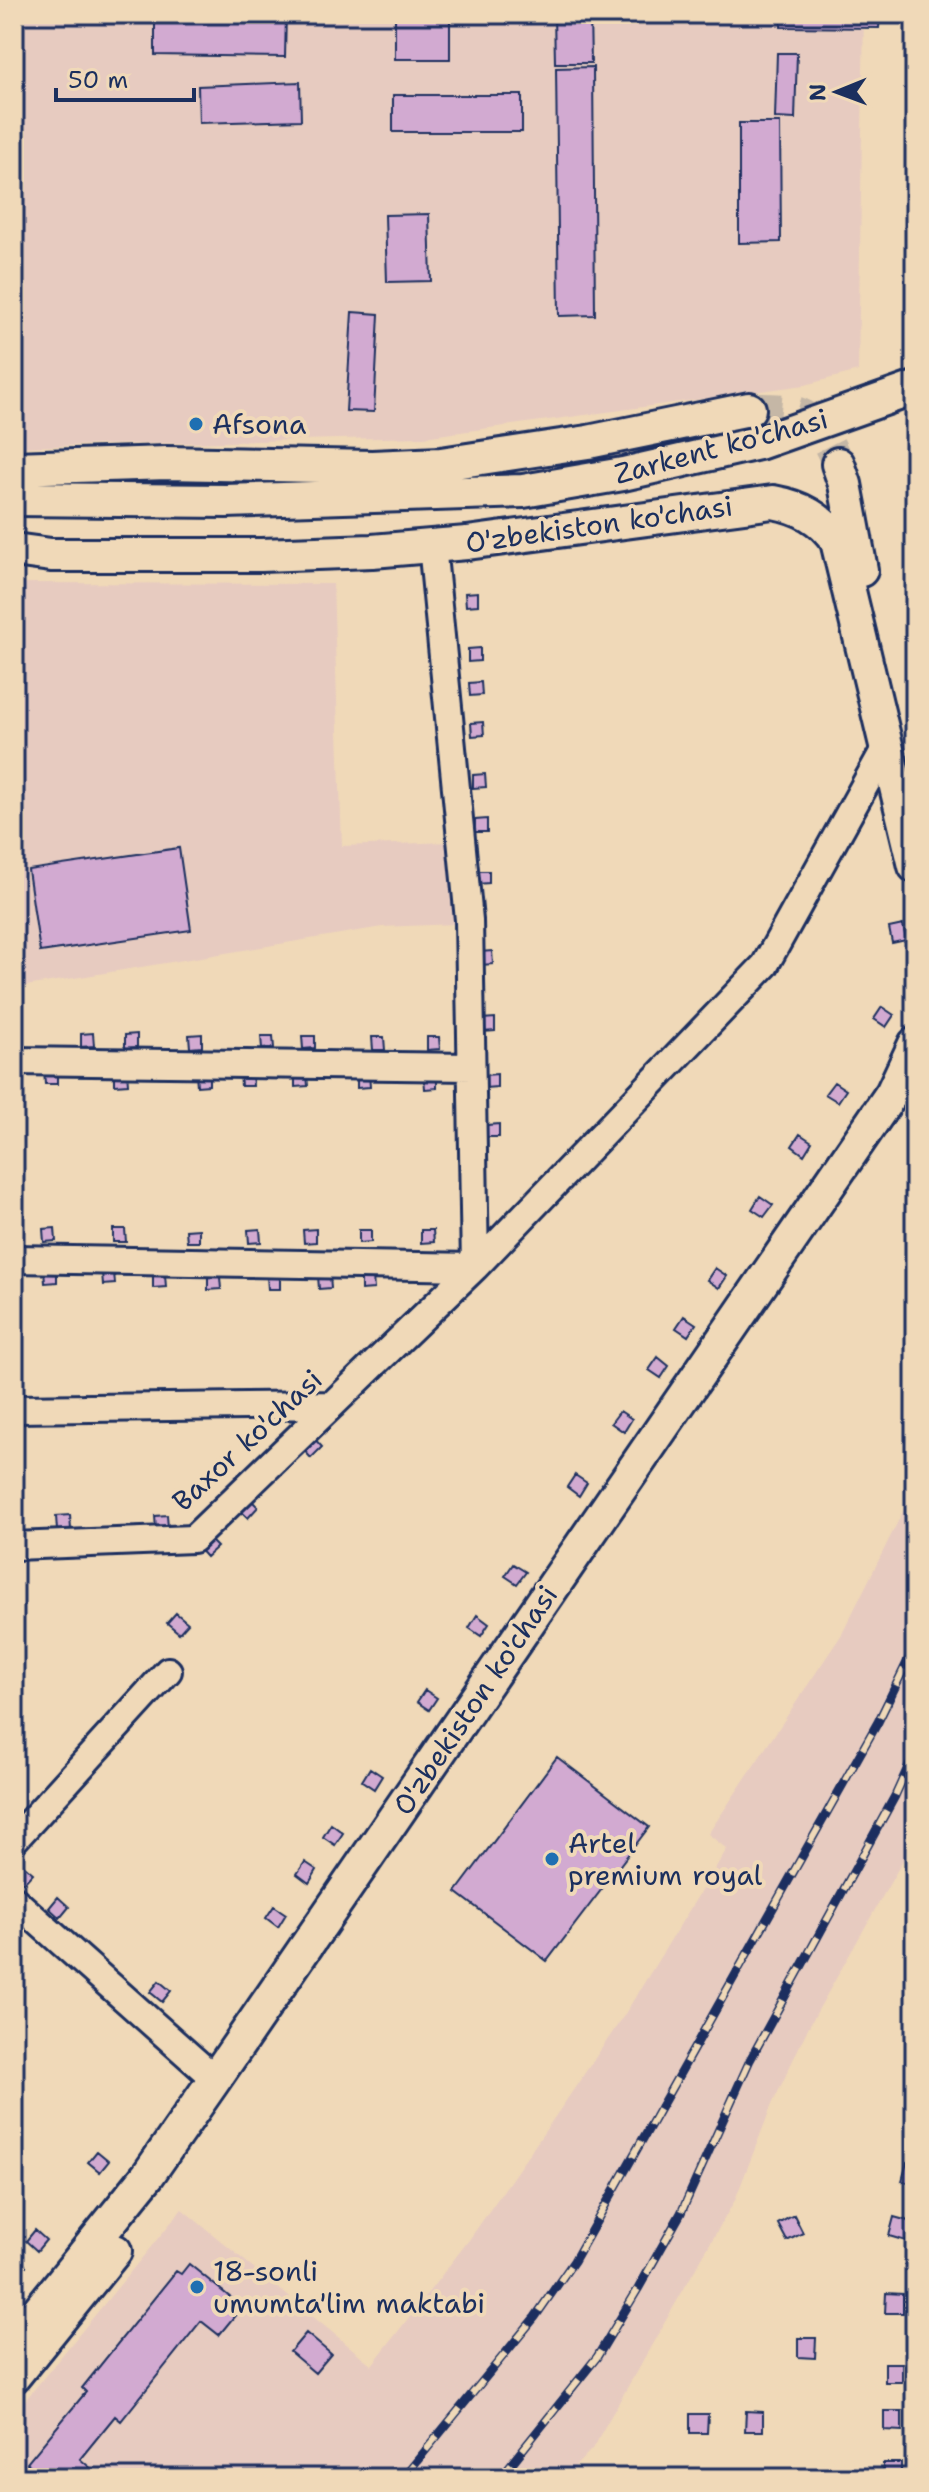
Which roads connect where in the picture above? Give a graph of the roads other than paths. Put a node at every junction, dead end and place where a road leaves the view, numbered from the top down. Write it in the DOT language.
graph roads {
  1 [pos="915,388"];
  2 [pos="915,407"];
  3 [pos="749,409"];
  4 [pos="875,412"];
  5 [pos="838,464"];
  6 [pos="14,468"];
  7 [pos="14,499"];
  8 [pos="525,500"];
  9 [pos="14,521"];
  10 [pos="432,545"];
  11 [pos="14,550"];
  12 [pos="886,747"];
  13 [pos="915,799"];
  14 [pos="915,866"];
  15 [pos="915,1044"];
  16 [pos="14,1061"];
  17 [pos="471,1067"];
  18 [pos="915,1087"];
  19 [pos="14,1259"];
  20 [pos="475,1267"];
  21 [pos="332,1405"];
  22 [pos="14,1409"];
  23 [pos="14,1546"];
  24 [pos="168,1671"];
  25 [pos="14,1840"];
  26 [pos="14,1901"];
  27 [pos="217,2076"];
  28 [pos="14,2341"];
  29 [pos="14,2376"];
  1 -- 4 [label="main road, Zarkent ko'chasi"];
  2 -- 4 [label="main road, Zarkent ko'chasi"];
  3 -- 6 [label="main road"];
  4 -- 8 [label="main road, Zarkent ko'chasi"];
  5 -- 13 [label="main road"];
  7 -- 8 [label="main road, O'zbekiston ko'chasi"];
  8 -- 9 [label="main road, O'zbekiston ko'chasi"];
  10 -- 11 [label="main road, O'zbekiston ko'chasi"];
  10 -- 12 [label="main road, O'zbekiston ko'chasi"];
  10 -- 17 [label="street"];
  12 -- 14 [label="main road, O'zbekiston ko'chasi"];
  12 -- 20 [label="street, Baxor ko'chasi"];
  15 -- 27 [label="main road, O'zbekiston ko'chasi"];
  16 -- 17 [label="street"];
  17 -- 20 [label="street"];
  18 -- 29 [label="main road, O'zbekiston ko'chasi"];
  19 -- 20 [label="street"];
  20 -- 21 [label="street, Baxor ko'chasi"];
  21 -- 22 [label="street"];
  21 -- 23 [label="street, Baxor ko'chasi"];
  24 -- 25 [label="street"];
  26 -- 27 [label="street"];
  27 -- 28 [label="main road, O'zbekiston ko'chasi"];
}
